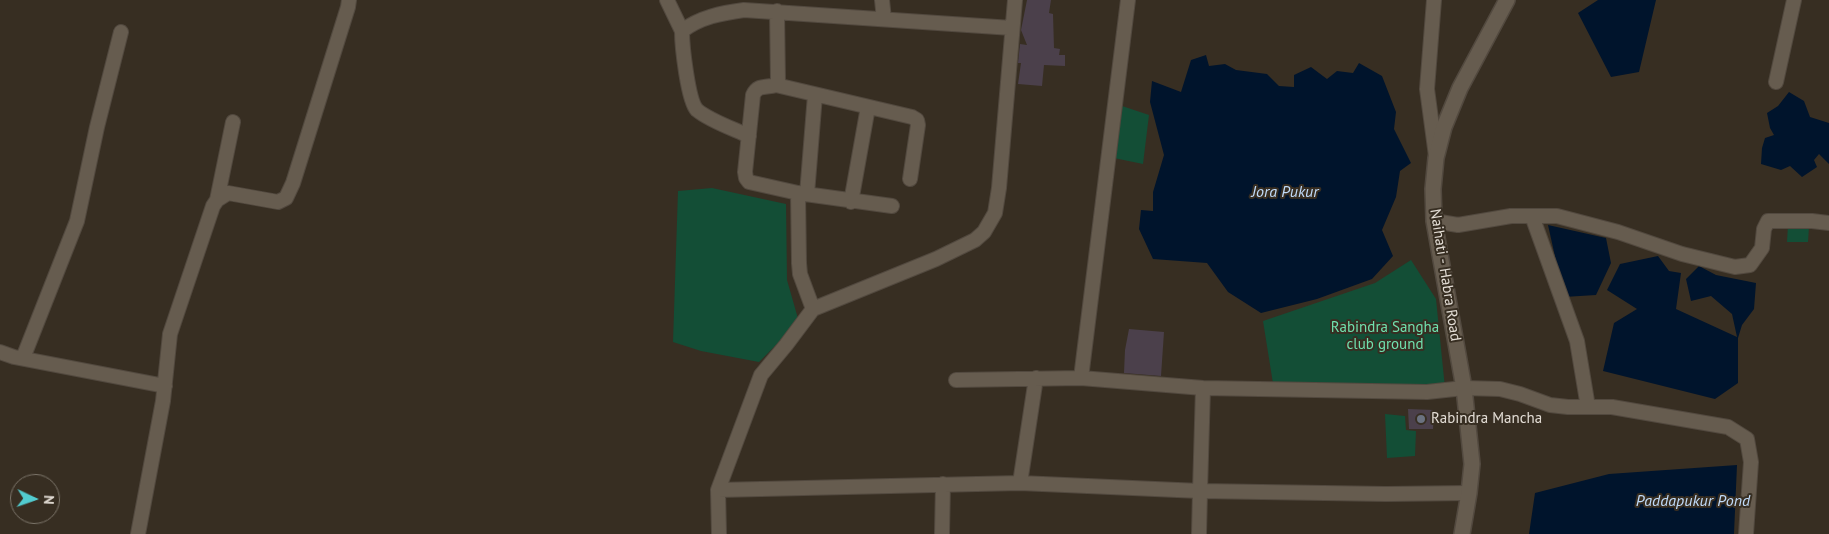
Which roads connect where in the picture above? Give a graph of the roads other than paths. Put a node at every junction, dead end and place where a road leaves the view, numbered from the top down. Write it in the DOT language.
graph roads {
  1 [pos="349,0"];
  2 [pos="667,0"];
  3 [pos="882,0"];
  4 [pos="1015,0"];
  5 [pos="1128,0"];
  6 [pos="1434,0"];
  7 [pos="1507,0"];
  8 [pos="1794,0"];
  9 [pos="777,11"];
  10 [pos="884,19"];
  11 [pos="1012,28"];
  12 [pos="682,31"];
  13 [pos="121,32"];
  14 [pos="1776,82"];
  15 [pos="776,86"];
  16 [pos="815,95"];
  17 [pos="868,107"];
  18 [pos="233,122"];
  19 [pos="749,136"];
  20 [pos="1436,158"];
  21 [pos="910,179"];
  22 [pos="802,193"];
  23 [pos="217,200"];
  24 [pos="851,202"];
  25 [pos="892,206"];
  26 [pos="1532,216"];
  27 [pos="1434,221"];
  28 [pos="1829,223"];
  29 [pos="813,309"];
  30 [pos="0,352"];
  31 [pos="23,358"];
  32 [pos="1036,378"];
  33 [pos="1082,378"];
  34 [pos="956,380"];
  35 [pos="165,386"];
  36 [pos="1203,388"];
  37 [pos="1464,388"];
  38 [pos="1588,407"];
  39 [pos="1020,483"];
  40 [pos="943,484"];
  41 [pos="718,490"];
  42 [pos="1200,491"];
  43 [pos="1469,493"];
  44 [pos="138,534"];
  45 [pos="720,534"];
  46 [pos="942,534"];
  47 [pos="1199,534"];
  48 [pos="1462,534"];
  49 [pos="1746,534"];
  1 -- 23 [label="street"];
  2 -- 12 [label="street"];
  3 -- 10 [label="street"];
  4 -- 11 [label="street"];
  5 -- 33 [label="street"];
  6 -- 20 [label="street"];
  7 -- 20 [label="main road, Naihati - Habra Road"];
  8 -- 14 [label="street"];
  9 -- 10 [label="street"];
  9 -- 12 [label="street"];
  9 -- 15 [label="street"];
  10 -- 11 [label="street"];
  11 -- 29 [label="street"];
  12 -- 19 [label="street"];
  13 -- 31 [label="street"];
  15 -- 16 [label="street"];
  15 -- 19 [label="street"];
  16 -- 17 [label="street"];
  16 -- 22 [label="street"];
  17 -- 21 [label="street"];
  17 -- 24 [label="street"];
  18 -- 23 [label="street"];
  19 -- 22 [label="street"];
  20 -- 27 [label="main road, Naihati - Habra Road"];
  22 -- 24 [label="street"];
  22 -- 29 [label="street"];
  23 -- 35 [label="street"];
  24 -- 25 [label="street"];
  26 -- 27 [label="street"];
  26 -- 28 [label="street"];
  26 -- 38 [label="street"];
  27 -- 37 [label="main road, Naihati - Habra Road"];
  29 -- 41 [label="street"];
  30 -- 31 [label="street"];
  31 -- 35 [label="street"];
  32 -- 33 [label="street"];
  32 -- 34 [label="street"];
  32 -- 39 [label="street"];
  33 -- 36 [label="street"];
  35 -- 44 [label="street"];
  36 -- 37 [label="street"];
  36 -- 42 [label="street"];
  37 -- 38 [label="street"];
  37 -- 43 [label="main road, Naihati - Habra Road"];
  38 -- 49 [label="street"];
  39 -- 40 [label="street"];
  39 -- 42 [label="street"];
  40 -- 41 [label="street"];
  40 -- 46 [label="street"];
  41 -- 45 [label="street"];
  42 -- 43 [label="street"];
  42 -- 47 [label="street"];
  43 -- 48 [label="main road, Naihati - Habra Road"];
}
